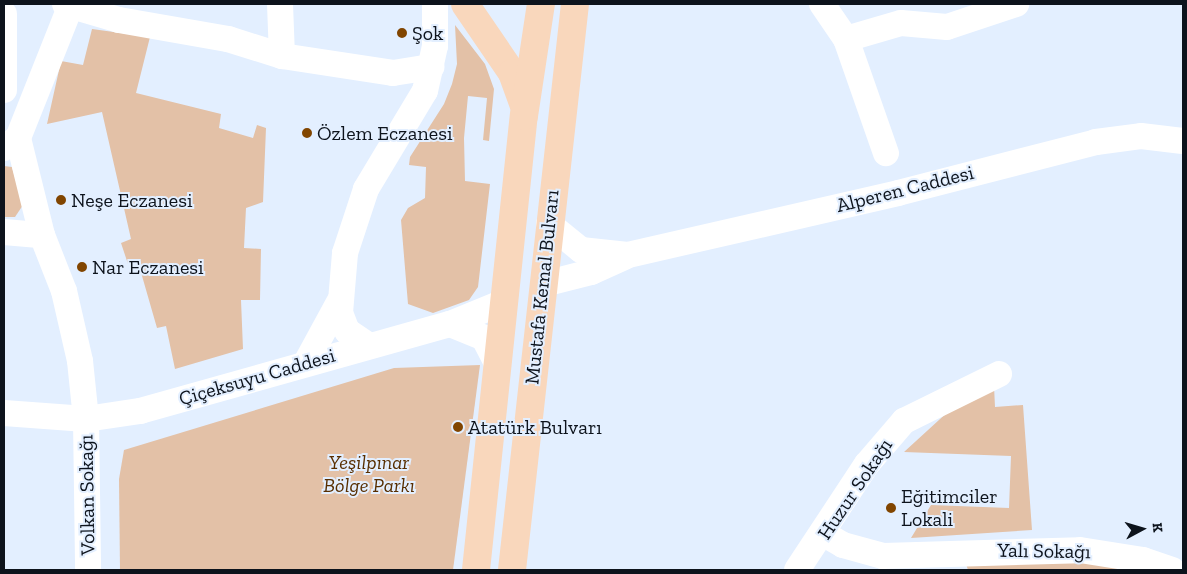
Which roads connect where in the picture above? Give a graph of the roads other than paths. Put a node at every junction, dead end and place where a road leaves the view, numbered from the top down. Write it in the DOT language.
graph roads {
  1 [pos="68,4"];
  2 [pos="280,4"];
  3 [pos="435,4"];
  4 [pos="465,4"];
  5 [pos="542,4"];
  6 [pos="822,4"];
  7 [pos="1016,4"];
  8 [pos="575,8"];
  9 [pos="4,14"];
  10 [pos="846,39"];
  11 [pos="282,56"];
  12 [pos="432,67"];
  13 [pos="393,73"];
  14 [pos="4,90"];
  15 [pos="415,109"];
  16 [pos="524,116"];
  17 [pos="12,128"];
  18 [pos="1183,141"];
  19 [pos="886,153"];
  20 [pos="549,224"];
  21 [pos="4,232"];
  22 [pos="42,235"];
  23 [pos="628,255"];
  24 [pos="544,284"];
  25 [pos="339,302"];
  26 [pos="504,302"];
  27 [pos="450,324"];
  28 [pos="368,345"];
  29 [pos="307,362"];
  30 [pos="497,363"];
  31 [pos="998,374"];
  32 [pos="4,413"];
  33 [pos="86,419"];
  34 [pos="824,534"];
  35 [pos="946,562"];
  36 [pos="88,570"];
  37 [pos="476,570"];
  38 [pos="512,570"];
  39 [pos="797,570"];
  40 [pos="1172,570"];
  1 -- 11 [label="street"];
  1 -- 17 [label="street"];
  2 -- 11 [label="street"];
  3 -- 12 [label="street"];
  4 -- 16 [label="main road, Mustafa Kemal Bulvarı"];
  5 -- 16 [label="main road, Mustafa Kemal Bulvarı"];
  6 -- 10 [label="street"];
  7 -- 10 [label="street"];
  8 -- 20 [label="main road, Mustafa Kemal Bulvarı"];
  9 -- 14 [label="street"];
  10 -- 19 [label="street"];
  11 -- 13 [label="street"];
  12 -- 13 [label="street"];
  12 -- 15 [label="street"];
  13 -- 15 [label="street"];
  15 -- 25 [label="street"];
  16 -- 26 [label="main road, Mustafa Kemal Bulvarı"];
  17 -- 22 [label="street, Volkan Sokağı"];
  18 -- 23 [label="street, Alperen Caddesi"];
  20 -- 23 [label="street"];
  20 -- 24 [label="main road, Mustafa Kemal Bulvarı"];
  21 -- 22 [label="street"];
  22 -- 33 [label="street, Volkan Sokağı"];
  23 -- 24 [label="street"];
  24 -- 26 [label="main road"];
  24 -- 38 [label="main road, Mustafa Kemal Bulvarı"];
  25 -- 28 [label="street"];
  25 -- 29 [label="street"];
  26 -- 27 [label="street, Çiçeksuyu Caddesi"];
  26 -- 30 [label="main road, Mustafa Kemal Bulvarı"];
  27 -- 28 [label="street, Çiçeksuyu Caddesi"];
  27 -- 30 [label="street"];
  28 -- 29 [label="street, Çiçeksuyu Caddesi"];
  29 -- 33 [label="street, Çiçeksuyu Caddesi"];
  30 -- 37 [label="main road, Mustafa Kemal Bulvarı"];
  31 -- 34 [label="street, Huzur Sokağı"];
  32 -- 33 [label="street, Çiçeksuyu Caddesi"];
  33 -- 36 [label="street, Volkan Sokağı"];
  34 -- 35 [label="street, Yalı Sokağı"];
  34 -- 39 [label="street, Huzur Sokağı"];
  35 -- 40 [label="street, Yalı Sokağı"];
}
